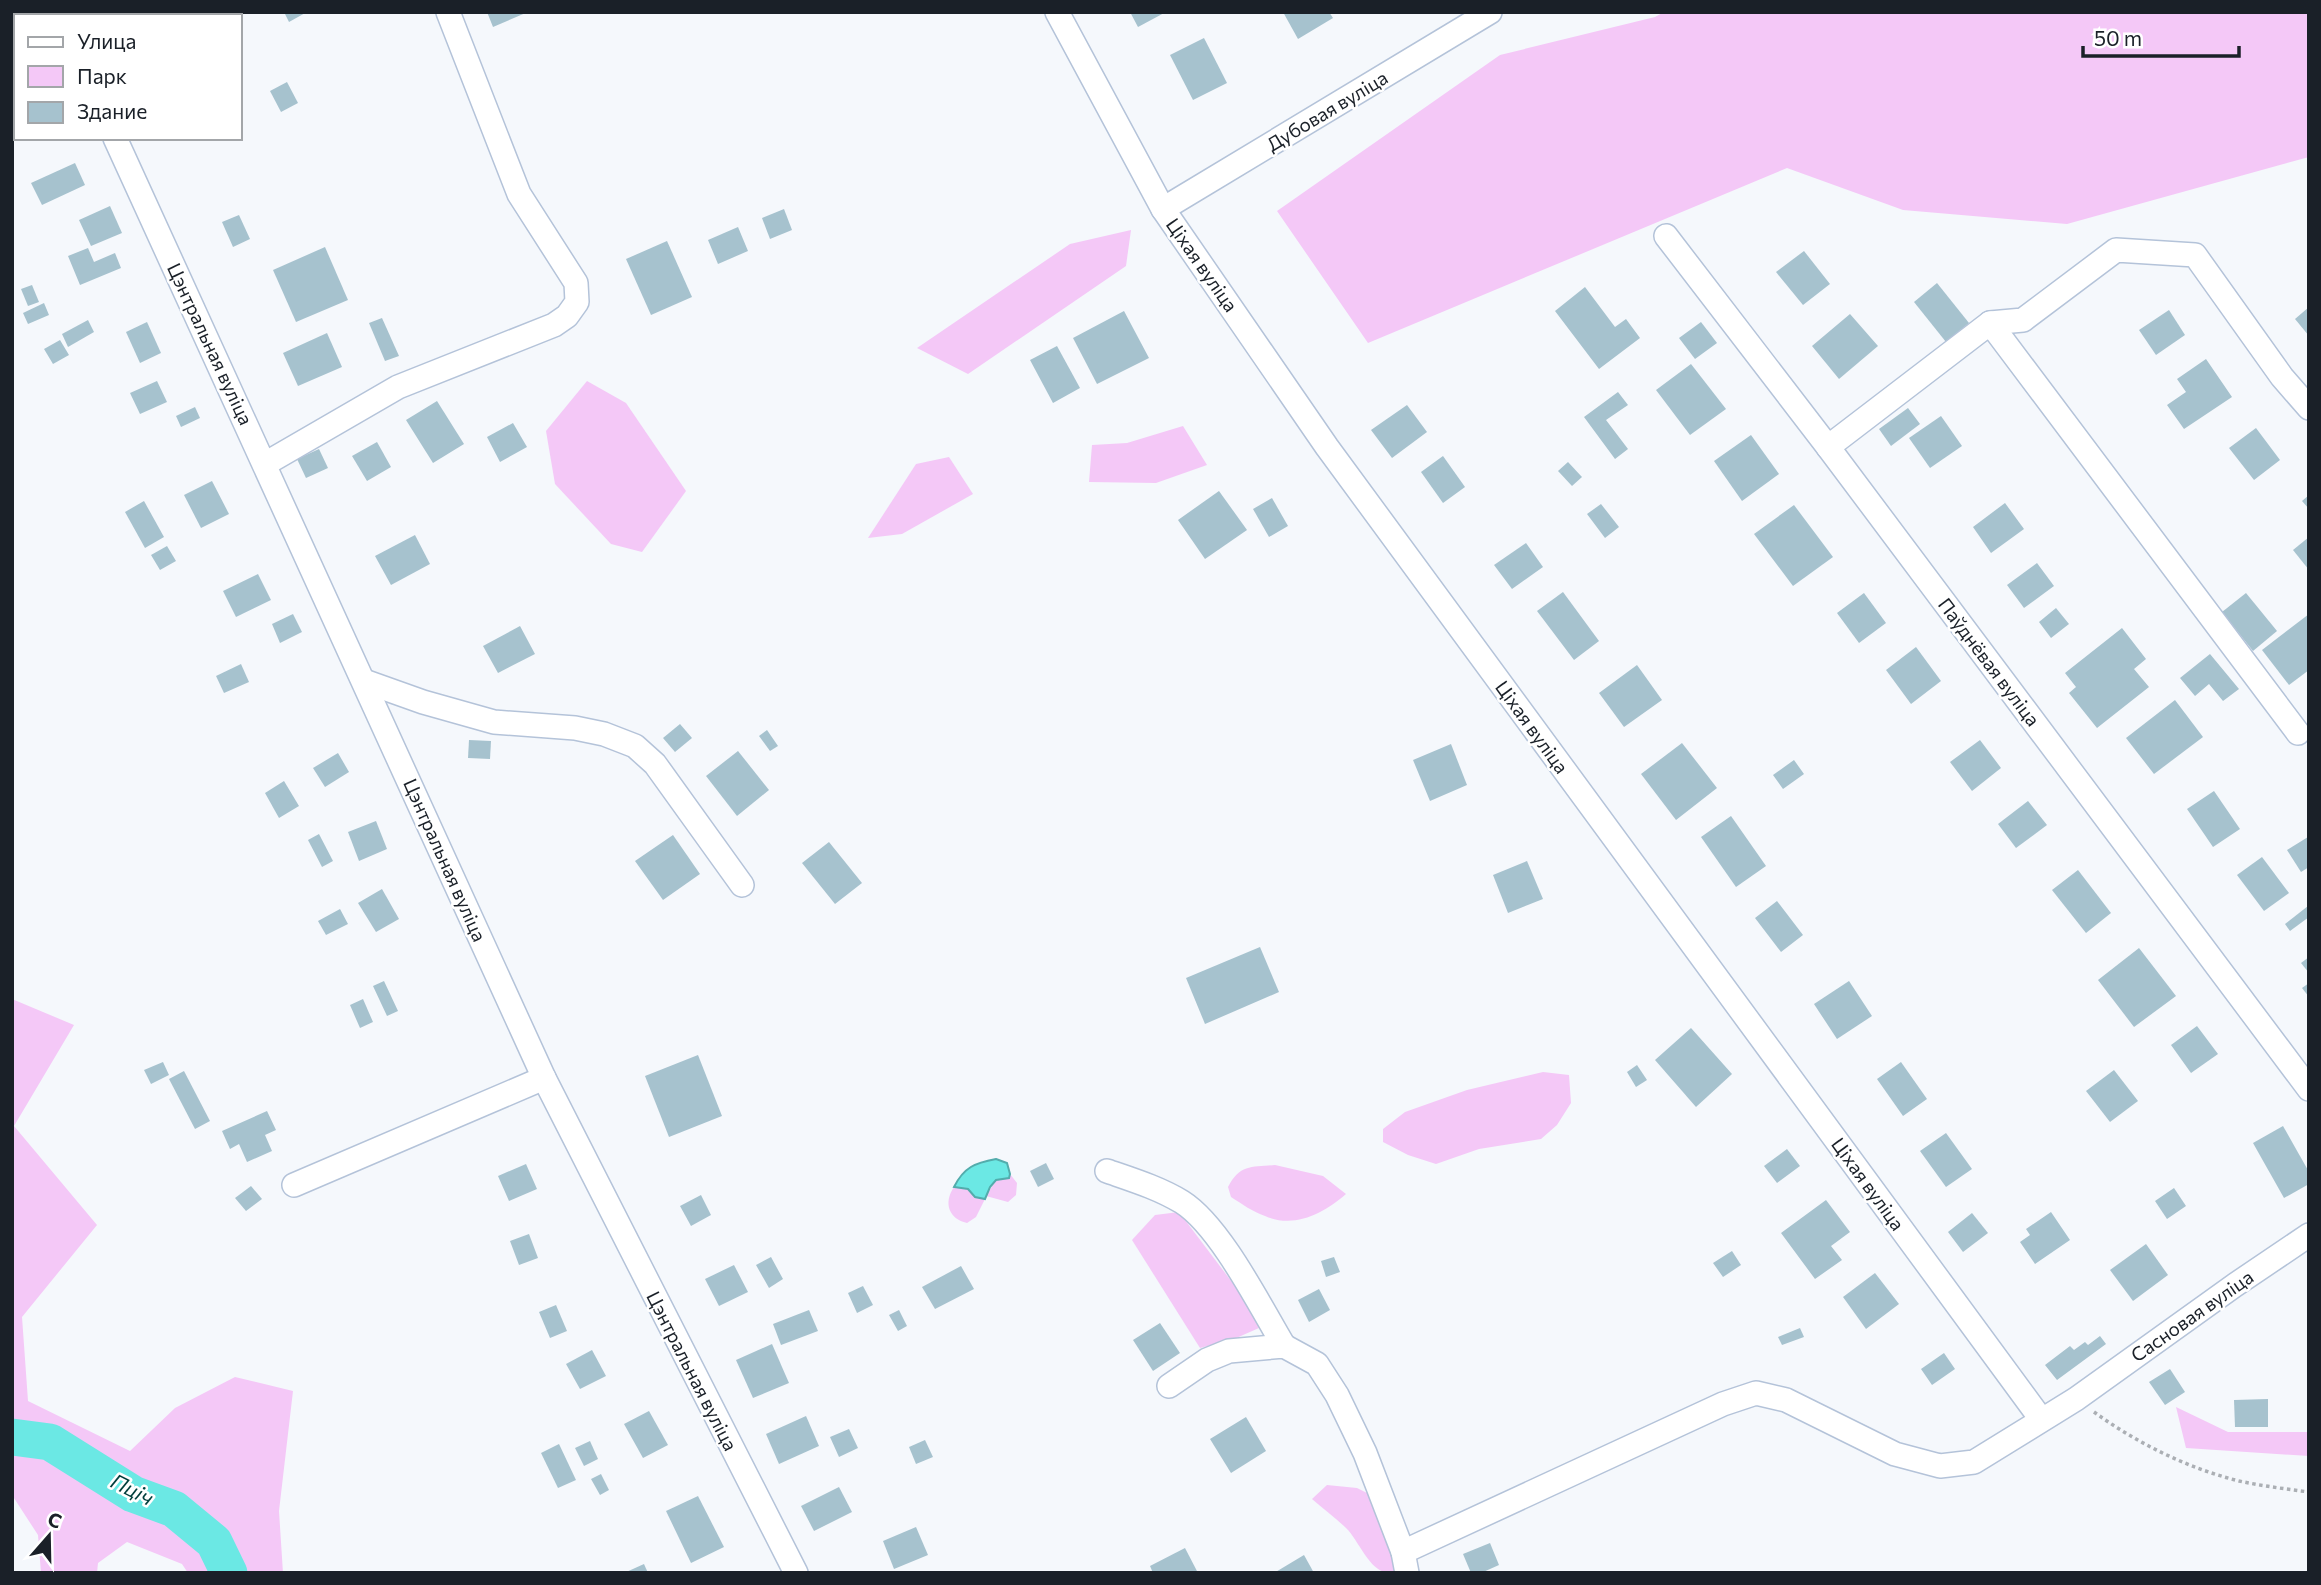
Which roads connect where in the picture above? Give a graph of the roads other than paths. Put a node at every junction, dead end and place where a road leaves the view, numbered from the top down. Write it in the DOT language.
graph roads {
  1 [pos="448,12"];
  2 [pos="1057,12"];
  3 [pos="1490,12"];
  4 [pos="116,140"];
  5 [pos="1163,209"];
  6 [pos="1666,236"];
  7 [pos="1990,323"];
  8 [pos="2309,408"];
  9 [pos="1828,447"];
  10 [pos="265,464"];
  11 [pos="364,681"];
  12 [pos="2298,733"];
  13 [pos="742,884"];
  14 [pos="544,1078"];
  15 [pos="2309,1089"];
  16 [pos="1107,1171"];
  17 [pos="294,1185"];
  18 [pos="2309,1235"];
  19 [pos="1284,1346"];
  20 [pos="1169,1387"];
  21 [pos="2041,1419"];
  22 [pos="1405,1563"];
  23 [pos="796,1573"];
  1 -- 10 [label="street"];
  2 -- 5 [label="street, Ціхая вуліца"];
  3 -- 5 [label="street, Дубовая вуліца"];
  4 -- 10 [label="street, Цэнтральная вуліца"];
  5 -- 21 [label="street, Ціхая вуліца"];
  6 -- 9 [label="street, Паўднёвая вуліца"];
  7 -- 8 [label="street"];
  7 -- 9 [label="street"];
  7 -- 12 [label="street"];
  9 -- 15 [label="street, Паўднёвая вуліца"];
  10 -- 11 [label="street, Цэнтральная вуліца"];
  11 -- 13 [label="street"];
  11 -- 14 [label="street, Цэнтральная вуліца"];
  14 -- 17 [label="street"];
  14 -- 23 [label="street, Цэнтральная вуліца"];
  16 -- 19 [label="street"];
  18 -- 21 [label="street, Сасновая вуліца"];
  19 -- 20 [label="street"];
  19 -- 22 [label="street"];
  21 -- 22 [label="street, Сасновая вуліца"];
}
